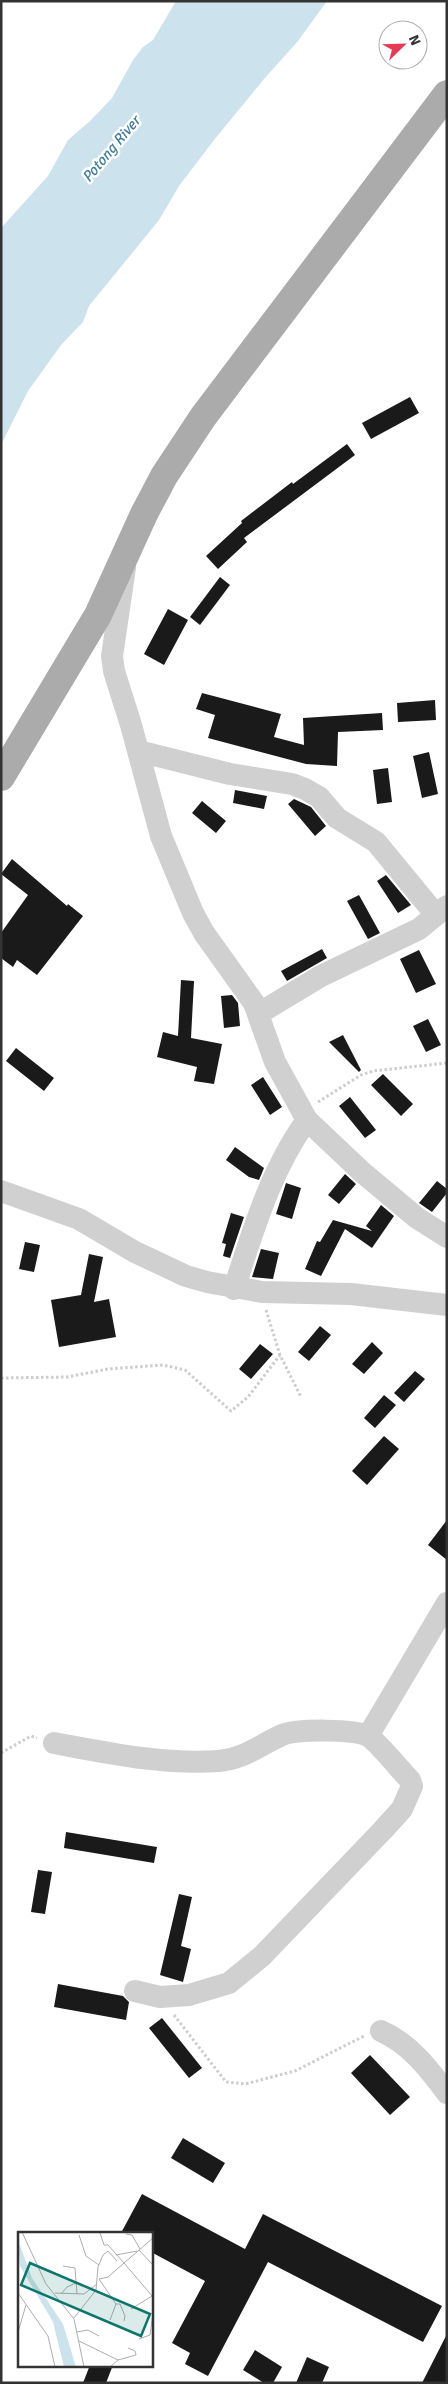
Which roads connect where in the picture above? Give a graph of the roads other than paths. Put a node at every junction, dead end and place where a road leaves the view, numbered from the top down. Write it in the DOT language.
graph roads {
  1 [pos="447,94"];
  2 [pos="126,554"];
  3 [pos="138,750"];
  4 [pos="1,777"];
  5 [pos="441,911"];
  6 [pos="258,1014"];
  7 [pos="305,1116"];
  8 [pos="1,1191"];
  9 [pos="447,1237"];
  10 [pos="234,1288"];
  11 [pos="447,1305"];
  12 [pos="447,1603"];
  13 [pos="368,1736"];
  14 [pos="54,1744"];
  15 [pos="135,1991"];
  16 [pos="382,2031"];
  17 [pos="447,2093"];
  1 -- 2 [label="main road"];
  2 -- 3 [label="street"];
  2 -- 4 [label="main road"];
  3 -- 5 [label="street"];
  3 -- 6 [label="street"];
  5 -- 6 [label="street"];
  6 -- 7 [label="street"];
  7 -- 9 [label="street"];
  7 -- 10 [label="street"];
  8 -- 10 [label="street"];
  10 -- 11 [label="street"];
  12 -- 13 [label="street"];
  13 -- 14 [label="street"];
  13 -- 15 [label="street"];
  16 -- 17 [label="street"];
}
